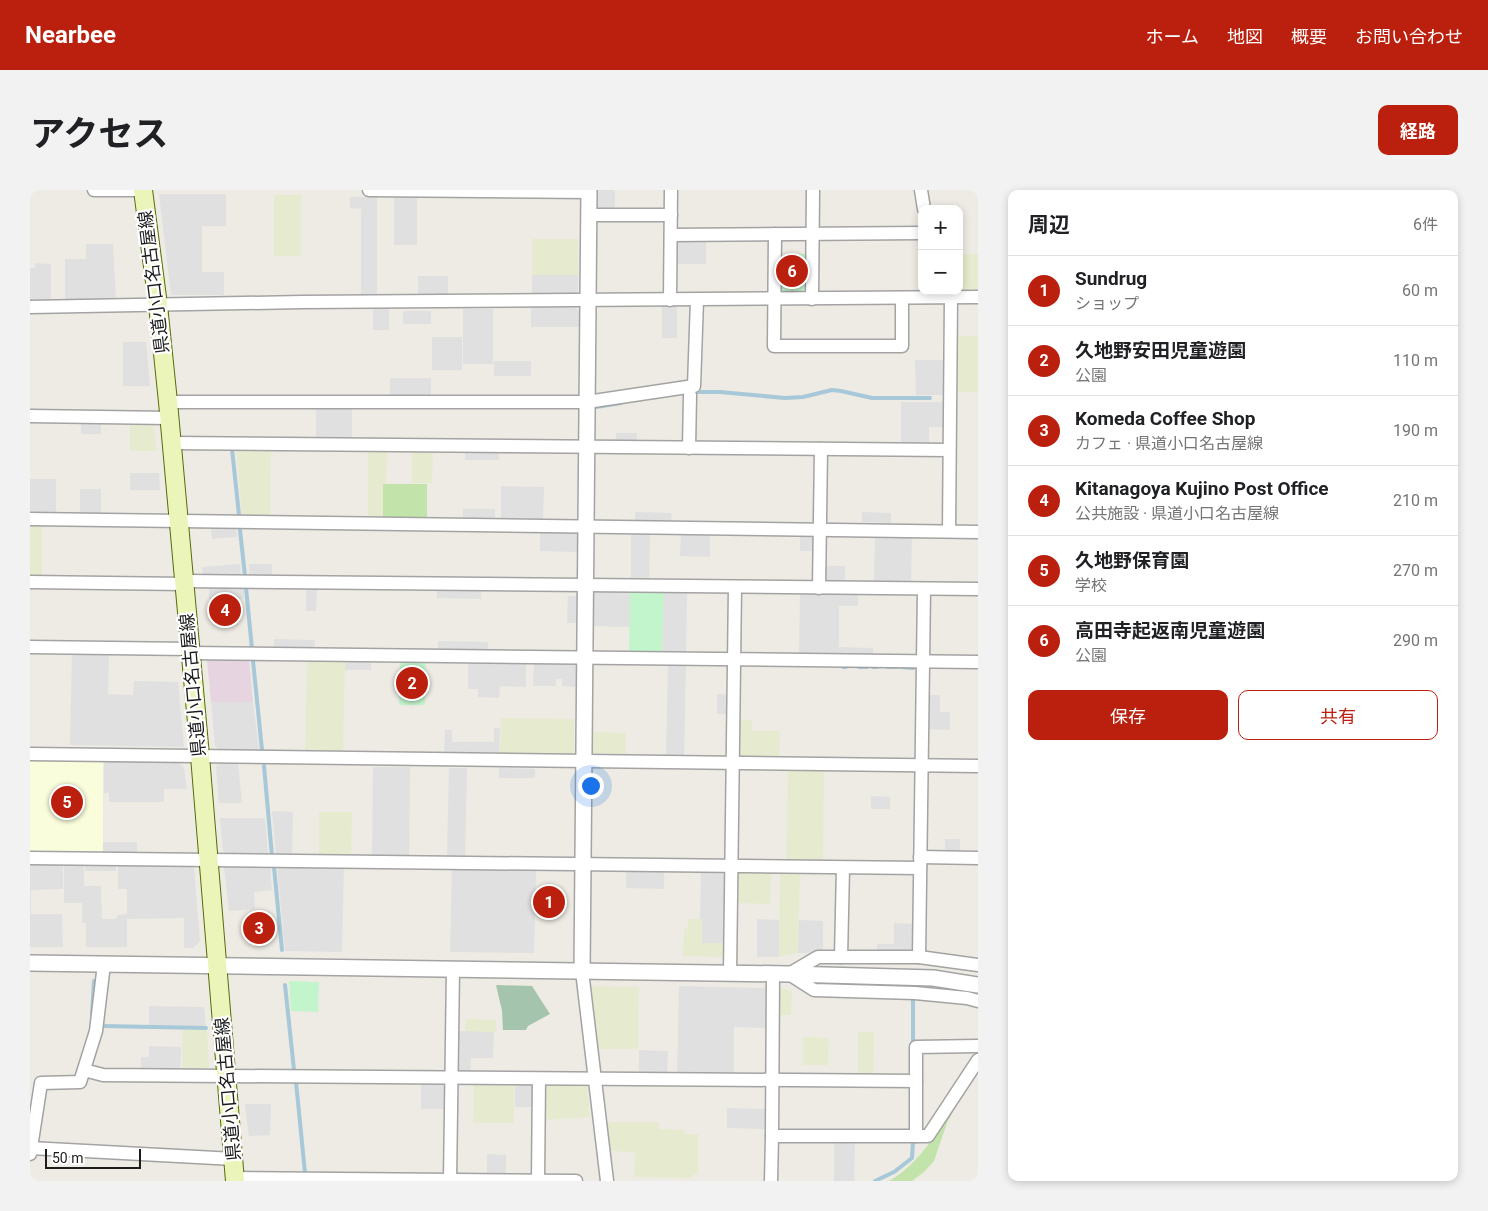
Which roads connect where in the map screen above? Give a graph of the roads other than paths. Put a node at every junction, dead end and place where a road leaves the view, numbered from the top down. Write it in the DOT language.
graph roads {
  1 [pos="94,190"];
  2 [pos="143,190"];
  3 [pos="369,190"];
  4 [pos="671,190"];
  5 [pos="812,190"];
  6 [pos="921,190"];
  7 [pos="589,191"];
  8 [pos="923,205"];
  9 [pos="588,215"];
  10 [pos="671,215"];
  11 [pos="918,233"];
  12 [pos="775,234"];
  13 [pos="812,234"];
  14 [pos="670,235"];
  15 [pos="928,295"];
  16 [pos="941,295"];
  17 [pos="951,297"];
  18 [pos="978,297"];
  19 [pos="902,298"];
  20 [pos="775,299"];
  21 [pos="812,299"];
  22 [pos="588,300"];
  23 [pos="670,300"];
  24 [pos="697,300"];
  25 [pos="158,305"];
  26 [pos="30,307"];
  27 [pos="690,395"];
  28 [pos="587,402"];
  29 [pos="169,410"];
  30 [pos="30,416"];
  31 [pos="172,443"];
  32 [pos="587,447"];
  33 [pos="689,448"];
  34 [pos="821,449"];
  35 [pos="949,450"];
  36 [pos="30,519"];
  37 [pos="179,521"];
  38 [pos="586,526"];
  39 [pos="820,530"];
  40 [pos="949,531"];
  41 [pos="978,532"];
  42 [pos="30,582"];
  43 [pos="184,582"];
  44 [pos="586,585"];
  45 [pos="735,587"];
  46 [pos="819,588"];
  47 [pos="924,589"];
  48 [pos="978,590"];
  49 [pos="30,647"];
  50 [pos="190,651"];
  51 [pos="585,658"];
  52 [pos="735,659"];
  53 [pos="923,662"];
  54 [pos="978,662"];
  55 [pos="30,754"];
  56 [pos="200,756"];
  57 [pos="584,762"];
  58 [pos="734,762"];
  59 [pos="921,765"];
  60 [pos="978,766"];
  61 [pos="30,858"];
  62 [pos="978,858"];
  63 [pos="208,860"];
  64 [pos="920,863"];
  65 [pos="583,864"];
  66 [pos="732,865"];
  67 [pos="844,868"];
  68 [pos="841,957"];
  69 [pos="919,957"];
  70 [pos="30,962"];
  71 [pos="104,964"];
  72 [pos="218,965"];
  73 [pos="978,965"];
  74 [pos="453,969"];
  75 [pos="582,971"];
  76 [pos="730,973"];
  77 [pos="773,974"];
  78 [pos="789,974"];
  79 [pos="978,985"];
  80 [pos="978,1001"];
  81 [pos="978,1046"];
  82 [pos="978,1060"];
  83 [pos="84,1070"];
  84 [pos="226,1075"];
  85 [pos="451,1077"];
  86 [pos="539,1079"];
  87 [pos="594,1079"];
  88 [pos="772,1080"];
  89 [pos="916,1081"];
  90 [pos="34,1101"];
  91 [pos="772,1136"];
  92 [pos="916,1136"];
  93 [pos="31,1141"];
  94 [pos="30,1154"];
  95 [pos="234,1159"];
  96 [pos="235,1180"];
  97 [pos="450,1180"];
  98 [pos="538,1180"];
  99 [pos="576,1181"];
  100 [pos="607,1181"];
  101 [pos="771,1181"];
  1 -- 2 [label="street"];
  2 -- 25 [label="main road, 県道小口名古屋線"];
  3 -- 7 [label="street"];
  4 -- 10 [label="street"];
  5 -- 13 [label="street"];
  6 -- 8 [label="street"];
  7 -- 9 [label="street"];
  9 -- 10 [label="street"];
  9 -- 22 [label="street"];
  10 -- 14 [label="street"];
  11 -- 13 [label="street"];
  12 -- 13 [label="street"];
  12 -- 14 [label="street"];
  12 -- 20 [label="street"];
  13 -- 21 [label="street"];
  14 -- 23 [label="street"];
  15 -- 19 [label="street"];
  16 -- 17 [label="street"];
  17 -- 18 [label="street"];
  17 -- 35 [label="street"];
  19 -- 20 [label="street"];
  19 -- 21 [label="street"];
  20 -- 21 [label="street"];
  20 -- 24 [label="street"];
  22 -- 23 [label="street"];
  22 -- 25 [label="street"];
  22 -- 28 [label="street"];
  23 -- 24 [label="street"];
  24 -- 28 [label="street"];
  25 -- 26 [label="street"];
  25 -- 29 [label="main road, 県道小口名古屋線"];
  27 -- 33 [label="street"];
  28 -- 29 [label="street"];
  28 -- 32 [label="street"];
  29 -- 30 [label="street"];
  29 -- 31 [label="main road, 県道小口名古屋線"];
  31 -- 32 [label="street"];
  31 -- 37 [label="main road, 県道小口名古屋線"];
  32 -- 33 [label="street"];
  32 -- 38 [label="street"];
  33 -- 34 [label="street"];
  34 -- 35 [label="street"];
  34 -- 39 [label="street"];
  35 -- 40 [label="street"];
  36 -- 37 [label="street"];
  37 -- 38 [label="street"];
  37 -- 43 [label="main road, 県道小口名古屋線"];
  38 -- 39 [label="street"];
  38 -- 44 [label="street"];
  39 -- 40 [label="street"];
  39 -- 46 [label="street"];
  40 -- 41 [label="street"];
  42 -- 43 [label="street"];
  43 -- 44 [label="street"];
  43 -- 50 [label="main road, 県道小口名古屋線"];
  44 -- 45 [label="street"];
  44 -- 51 [label="street"];
  45 -- 46 [label="street"];
  45 -- 52 [label="street"];
  46 -- 47 [label="street"];
  47 -- 48 [label="street"];
  47 -- 53 [label="street"];
  49 -- 50 [label="street"];
  50 -- 51 [label="street"];
  50 -- 56 [label="main road, 県道小口名古屋線"];
  51 -- 52 [label="street"];
  51 -- 57 [label="street"];
  52 -- 53 [label="street"];
  52 -- 58 [label="street"];
  53 -- 54 [label="street"];
  53 -- 59 [label="street"];
  55 -- 56 [label="street"];
  56 -- 57 [label="street"];
  56 -- 63 [label="main road, 県道小口名古屋線"];
  57 -- 58 [label="street"];
  57 -- 65 [label="street"];
  58 -- 59 [label="street"];
  58 -- 66 [label="street"];
  59 -- 60 [label="street"];
  59 -- 64 [label="street"];
  61 -- 63 [label="street"];
  62 -- 64 [label="street"];
  63 -- 65 [label="street"];
  63 -- 72 [label="main road, 県道小口名古屋線"];
  64 -- 67 [label="street"];
  64 -- 69 [label="street"];
  65 -- 66 [label="street"];
  65 -- 75 [label="street"];
  66 -- 67 [label="street"];
  66 -- 76 [label="street"];
  67 -- 68 [label="street"];
  68 -- 69 [label="street"];
  68 -- 78 [label="street"];
  69 -- 73 [label="street"];
  70 -- 71 [label="street"];
  71 -- 72 [label="street"];
  71 -- 83 [label="street"];
  72 -- 74 [label="street"];
  72 -- 84 [label="main road, 県道小口名古屋線"];
  74 -- 75 [label="street"];
  74 -- 85 [label="street"];
  75 -- 76 [label="street"];
  75 -- 87 [label="street"];
  76 -- 77 [label="street"];
  77 -- 78 [label="street"];
  77 -- 88 [label="street"];
  78 -- 79 [label="street"];
  78 -- 80 [label="street"];
  81 -- 89 [label="street"];
  82 -- 92 [label="street"];
  83 -- 84 [label="street"];
  83 -- 90 [label="street"];
  84 -- 85 [label="street"];
  84 -- 95 [label="main road, 県道小口名古屋線"];
  85 -- 86 [label="street"];
  85 -- 97 [label="street"];
  86 -- 87 [label="street"];
  86 -- 98 [label="street"];
  87 -- 88 [label="street"];
  87 -- 100 [label="street"];
  88 -- 89 [label="street"];
  88 -- 91 [label="street"];
  89 -- 92 [label="street"];
  90 -- 93 [label="street"];
  91 -- 92 [label="street"];
  91 -- 101 [label="street"];
  93 -- 94 [label="street"];
  93 -- 95 [label="street"];
  95 -- 96 [label="main road, 県道小口名古屋線"];
  96 -- 97 [label="street"];
  97 -- 98 [label="street"];
  98 -- 99 [label="street"];
}
